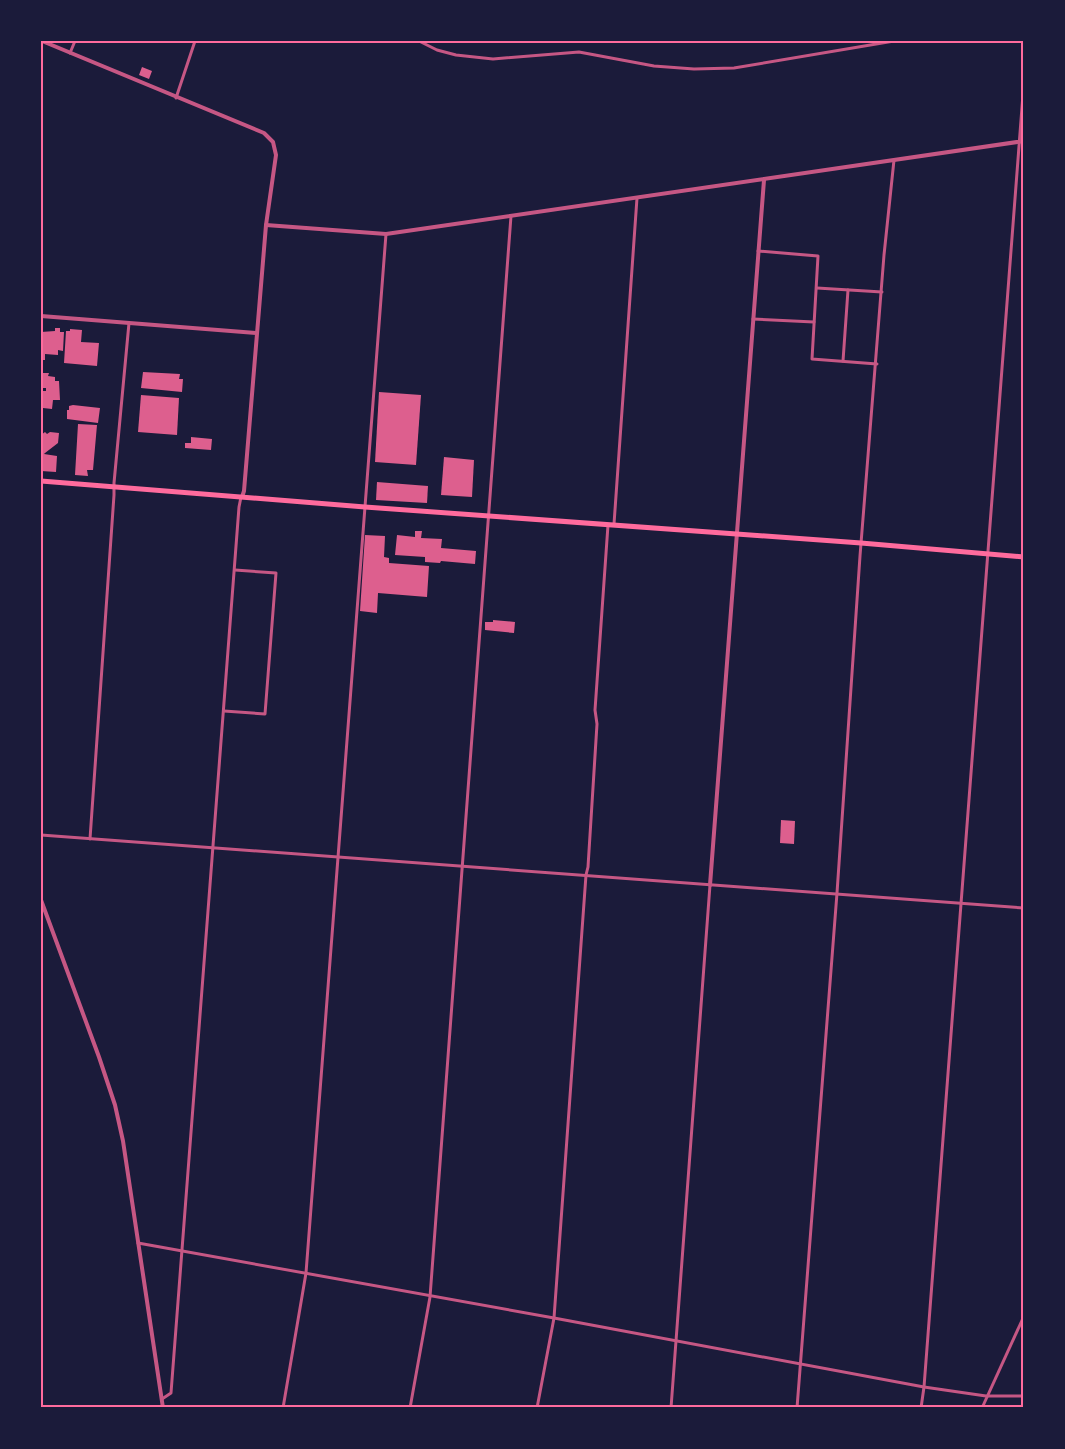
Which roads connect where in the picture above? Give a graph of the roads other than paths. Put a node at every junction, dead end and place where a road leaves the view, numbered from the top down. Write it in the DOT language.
graph roads {
  1 [pos="42,41"];
  2 [pos="75,41"];
  3 [pos="195,41"];
  4 [pos="419,41"];
  5 [pos="894,41"];
  6 [pos="70,53"];
  7 [pos="1024,81"];
  8 [pos="176,98"];
  9 [pos="1022,141"];
  10 [pos="894,160"];
  11 [pos="764,180"];
  12 [pos="637,198"];
  13 [pos="511,216"];
  14 [pos="266,225"];
  15 [pos="386,234"];
  16 [pos="758,251"];
  17 [pos="817,288"];
  18 [pos="848,290"];
  19 [pos="882,292"];
  20 [pos="41,316"];
  21 [pos="753,319"];
  22 [pos="814,322"];
  23 [pos="129,323"];
  24 [pos="256,333"];
  25 [pos="843,362"];
  26 [pos="876,364"];
  27 [pos="41,481"];
  28 [pos="114,487"];
  29 [pos="242,497"];
  30 [pos="365,507"];
  31 [pos="489,516"];
  32 [pos="611,524"];
  33 [pos="737,534"];
  34 [pos="861,543"];
  35 [pos="987,555"];
  36 [pos="1024,557"];
  37 [pos="235,570"];
  38 [pos="224,711"];
  39 [pos="41,835"];
  40 [pos="90,839"];
  41 [pos="213,848"];
  42 [pos="338,856"];
  43 [pos="463,866"];
  44 [pos="586,875"];
  45 [pos="710,885"];
  46 [pos="836,894"];
  47 [pos="41,900"];
  48 [pos="961,904"];
  49 [pos="1024,908"];
  50 [pos="138,1243"];
  51 [pos="182,1250"];
  52 [pos="306,1273"];
  53 [pos="430,1296"];
  54 [pos="1024,1316"];
  55 [pos="554,1318"];
  56 [pos="677,1340"];
  57 [pos="800,1364"];
  58 [pos="924,1387"];
  59 [pos="986,1396"];
  60 [pos="1024,1396"];
  61 [pos="162,1399"];
  62 [pos="163,1408"];
  63 [pos="283,1408"];
  64 [pos="410,1408"];
  65 [pos="537,1408"];
  66 [pos="671,1408"];
  67 [pos="797,1408"];
  68 [pos="921,1408"];
  69 [pos="982,1408"];
  1 -- 6 [label="street"];
  2 -- 6 [label="street"];
  3 -- 8 [label="street"];
  4 -- 5 [label="street"];
  6 -- 8 [label="street"];
  7 -- 9 [label="street"];
  8 -- 14 [label="street"];
  9 -- 10 [label="street"];
  9 -- 35 [label="street"];
  10 -- 11 [label="street"];
  10 -- 19 [label="street"];
  11 -- 12 [label="street"];
  11 -- 16 [label="street"];
  12 -- 13 [label="street"];
  12 -- 32 [label="street"];
  13 -- 15 [label="street"];
  13 -- 31 [label="street"];
  14 -- 15 [label="street"];
  14 -- 24 [label="street"];
  15 -- 30 [label="street"];
  16 -- 17 [label="street"];
  16 -- 21 [label="street"];
  17 -- 18 [label="street"];
  17 -- 22 [label="street"];
  18 -- 19 [label="street"];
  18 -- 25 [label="street"];
  19 -- 26 [label="street"];
  20 -- 23 [label="street"];
  21 -- 22 [label="street"];
  21 -- 33 [label="street"];
  22 -- 25 [label="street"];
  23 -- 24 [label="street"];
  23 -- 28 [label="street"];
  24 -- 29 [label="street"];
  25 -- 26 [label="street"];
  26 -- 34 [label="street"];
  27 -- 28 [label="main road"];
  28 -- 29 [label="main road"];
  28 -- 40 [label="street"];
  29 -- 30 [label="main road"];
  29 -- 37 [label="street"];
  30 -- 31 [label="main road"];
  30 -- 42 [label="street"];
  31 -- 32 [label="main road"];
  31 -- 43 [label="street"];
  32 -- 33 [label="main road"];
  32 -- 44 [label="street"];
  33 -- 34 [label="main road"];
  33 -- 45 [label="street"];
  34 -- 35 [label="main road"];
  34 -- 46 [label="street"];
  35 -- 36 [label="main road"];
  35 -- 48 [label="street"];
  37 -- 38 [label="street"];
  37 -- 38 [label="street"];
  38 -- 41 [label="street"];
  39 -- 40 [label="street"];
  40 -- 41 [label="street"];
  41 -- 42 [label="street"];
  41 -- 51 [label="street"];
  42 -- 43 [label="street"];
  42 -- 52 [label="street"];
  43 -- 44 [label="street"];
  43 -- 53 [label="street"];
  44 -- 45 [label="street"];
  44 -- 55 [label="street"];
  45 -- 46 [label="street"];
  45 -- 56 [label="street"];
  46 -- 48 [label="street"];
  46 -- 57 [label="street"];
  47 -- 50 [label="street"];
  48 -- 49 [label="street"];
  48 -- 58 [label="street"];
  50 -- 51 [label="street"];
  50 -- 61 [label="street"];
  51 -- 52 [label="street"];
  51 -- 61 [label="street"];
  52 -- 53 [label="street"];
  52 -- 63 [label="street"];
  53 -- 55 [label="street"];
  53 -- 64 [label="street"];
  54 -- 59 [label="street"];
  55 -- 56 [label="street"];
  55 -- 65 [label="street"];
  56 -- 57 [label="street"];
  56 -- 66 [label="street"];
  57 -- 58 [label="street"];
  57 -- 67 [label="street"];
  58 -- 59 [label="street"];
  58 -- 68 [label="street"];
  59 -- 60 [label="street"];
  59 -- 69 [label="street"];
  61 -- 62 [label="street"];
}
